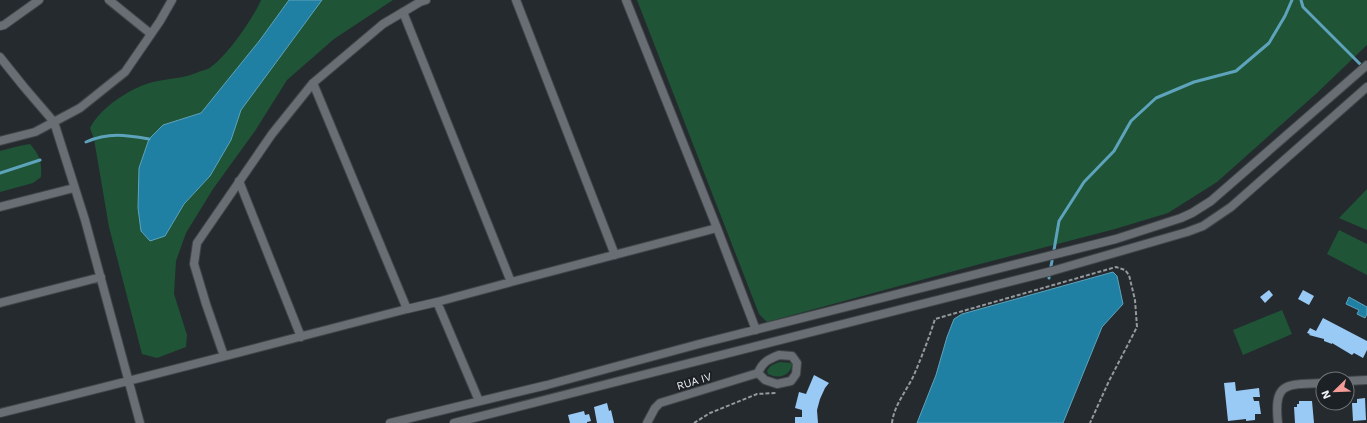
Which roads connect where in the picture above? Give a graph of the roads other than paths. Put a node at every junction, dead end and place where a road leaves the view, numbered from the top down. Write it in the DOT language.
graph roads {
  1 [pos="39,0"];
  2 [pos="109,0"];
  3 [pos="172,0"];
  4 [pos="426,0"];
  5 [pos="516,0"];
  6 [pos="626,0"];
  7 [pos="404,12"];
  8 [pos="0,26"];
  9 [pos="151,34"];
  10 [pos="0,57"];
  11 [pos="1367,65"];
  12 [pos="313,83"];
  13 [pos="1367,88"];
  14 [pos="54,122"];
  15 [pos="0,141"];
  16 [pos="239,181"];
  17 [pos="74,188"];
  18 [pos="0,207"];
  19 [pos="1157,227"];
  20 [pos="717,228"];
  21 [pos="1161,240"];
  22 [pos="615,255"];
  23 [pos="100,277"];
  24 [pos="511,282"];
  25 [pos="437,302"];
  26 [pos="0,303"];
  27 [pos="407,309"];
  28 [pos="787,322"];
  29 [pos="756,330"];
  30 [pos="745,333"];
  31 [pos="301,336"];
  32 [pos="792,337"];
  33 [pos="749,348"];
  34 [pos="224,356"];
  35 [pos="758,373"];
  36 [pos="1367,380"];
  37 [pos="1355,381"];
  38 [pos="129,382"];
  39 [pos="1315,383"];
  40 [pos="479,401"];
  41 [pos="0,413"];
  42 [pos="140,423"];
  43 [pos="390,423"];
  44 [pos="454,423"];
  45 [pos="647,423"];
  46 [pos="1278,423"];
  1 -- 8 [label="street"];
  2 -- 9 [label="street"];
  3 -- 9 [label="street"];
  4 -- 7 [label="street"];
  5 -- 22 [label="street"];
  6 -- 20 [label="street"];
  7 -- 12 [label="street"];
  7 -- 24 [label="street"];
  9 -- 14 [label="street"];
  10 -- 14 [label="street"];
  11 -- 19 [label="street"];
  12 -- 16 [label="street"];
  12 -- 27 [label="street"];
  13 -- 21 [label="street"];
  14 -- 15 [label="street"];
  14 -- 17 [label="street"];
  16 -- 31 [label="street"];
  16 -- 34 [label="street"];
  17 -- 18 [label="street"];
  17 -- 23 [label="street"];
  19 -- 21 [label="street"];
  19 -- 28 [label="street"];
  20 -- 22 [label="street"];
  20 -- 29 [label="street"];
  21 -- 32 [label="street"];
  22 -- 24 [label="street"];
  23 -- 26 [label="street"];
  23 -- 38 [label="street"];
  24 -- 25 [label="street"];
  25 -- 27 [label="street"];
  25 -- 40 [label="street"];
  27 -- 31 [label="street"];
  28 -- 29 [label="street"];
  28 -- 32 [label="street"];
  29 -- 30 [label="street"];
  30 -- 33 [label="street"];
  30 -- 40 [label="street"];
  31 -- 34 [label="street"];
  32 -- 33 [label="street"];
  33 -- 44 [label="street"];
  34 -- 38 [label="street"];
  35 -- 35 [label="street"];
  35 -- 45 [label="street, RUA IV"];
  36 -- 37 [label="street"];
  38 -- 41 [label="street"];
  38 -- 42 [label="street"];
  39 -- 46 [label="street"];
  40 -- 43 [label="street"];
}
